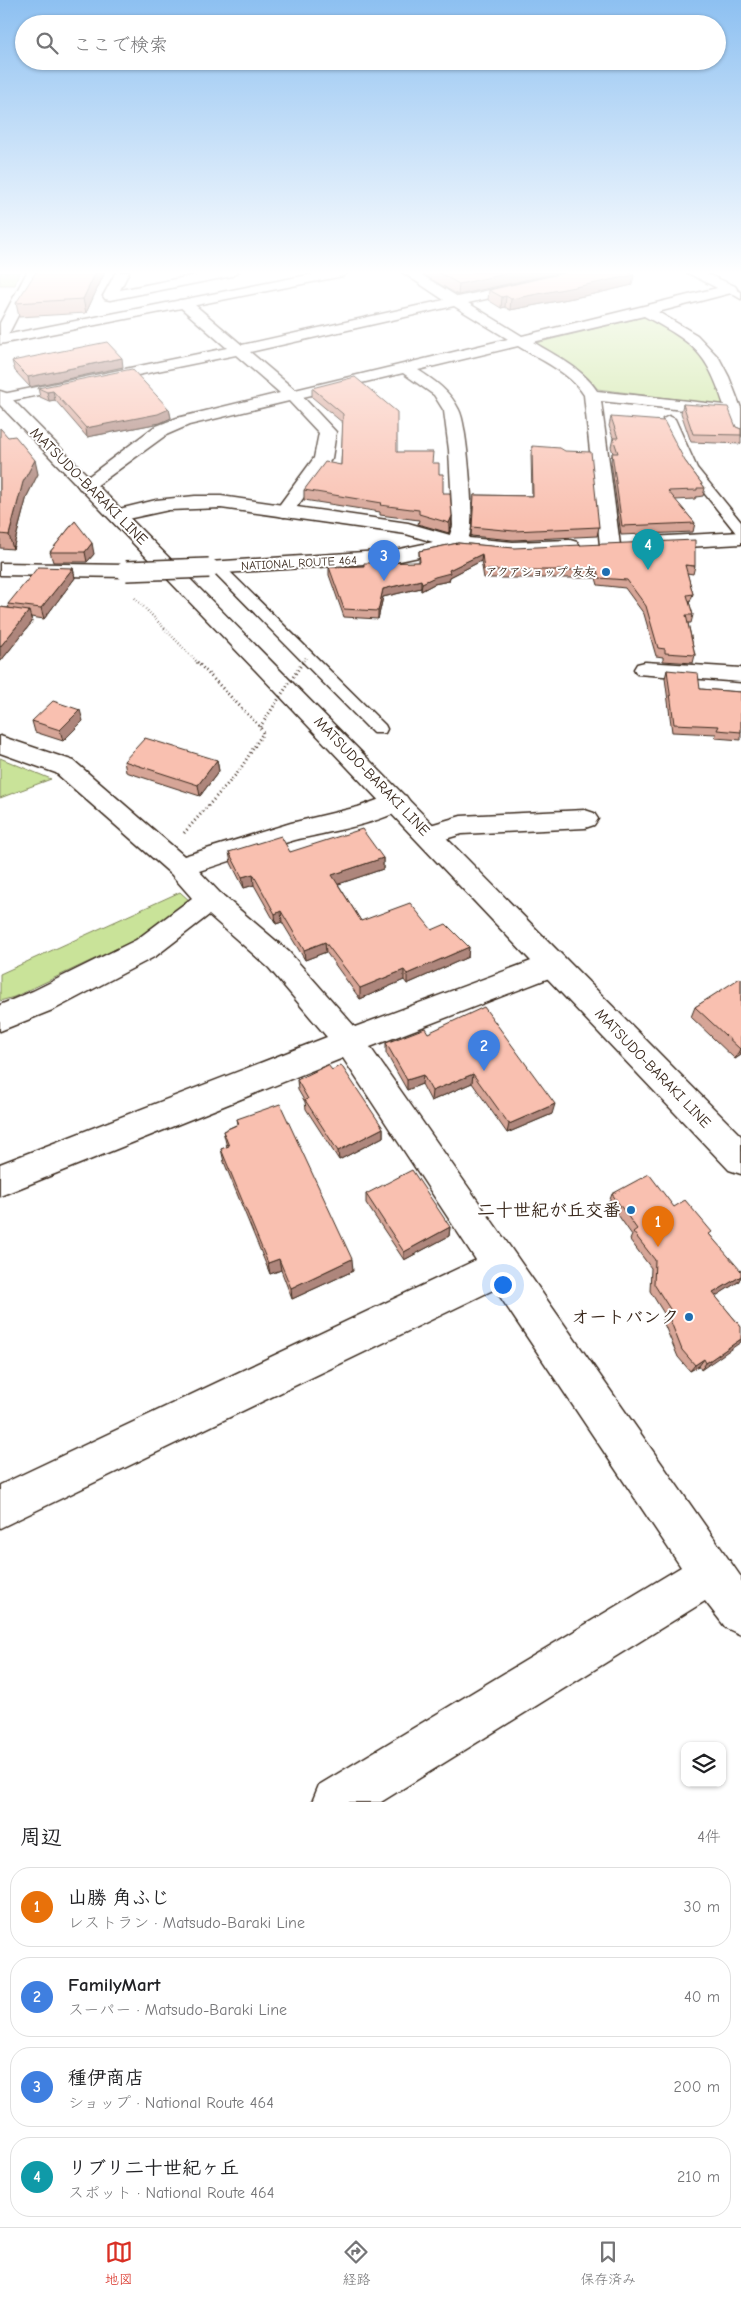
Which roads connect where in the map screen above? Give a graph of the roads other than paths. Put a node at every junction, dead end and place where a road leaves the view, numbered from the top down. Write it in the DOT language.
graph roads {
  1 [pos="206,356"];
  2 [pos="244,356"];
  3 [pos="456,356"];
  4 [pos="545,356"];
  5 [pos="709,356"];
  6 [pos="406,368"];
  7 [pos="292,395"];
  8 [pos="592,395"];
  9 [pos="1,397"];
  10 [pos="737,410"];
  11 [pos="669,419"];
  12 [pos="741,432"];
  13 [pos="86,485"];
  14 [pos="284,511"];
  15 [pos="118,515"];
  16 [pos="741,530"];
  17 [pos="741,538"];
  18 [pos="457,543"];
  19 [pos="610,545"];
  20 [pos="0,568"];
  21 [pos="213,568"];
  22 [pos="645,669"];
  23 [pos="741,675"];
  24 [pos="380,729"];
  25 [pos="0,744"];
  26 [pos="396,802"];
  27 [pos="585,819"];
  28 [pos="428,835"];
  29 [pos="172,860"];
  30 [pos="210,900"];
  31 [pos="552,965"];
  32 [pos="0,1018"];
  33 [pos="349,1042"];
  34 [pos="741,1159"];
  35 [pos="0,1180"];
  36 [pos="501,1267"];
  37 [pos="0,1507"];
  38 [pos="711,1574"];
  39 [pos="741,1613"];
  40 [pos="336,1802"];
  1 -- 9 [label="main road"];
  2 -- 7 [label="main road"];
  3 -- 6 [label="main road"];
  4 -- 8 [label="main road"];
  5 -- 10 [label="main road"];
  6 -- 7 [label="main road"];
  6 -- 18 [label="main road"];
  7 -- 13 [label="main road"];
  7 -- 14 [label="main road"];
  8 -- 10 [label="main road"];
  8 -- 19 [label="main road"];
  9 -- 13 [label="main road, MATSUDO-BARAKI LINE"];
  10 -- 12 [label="main road"];
  11 -- 16 [label="lane"];
  13 -- 15 [label="main road, MATSUDO-BARAKI LINE"];
  14 -- 15 [label="main road"];
  14 -- 18 [label="main road"];
  15 -- 26 [label="main road, MATSUDO-BARAKI LINE"];
  17 -- 19 [label="main road, NATIONAL ROUTE 464"];
  18 -- 19 [label="main road, NATIONAL ROUTE 464"];
  18 -- 21 [label="main road, NATIONAL ROUTE 464"];
  20 -- 21 [label="main road, NATIONAL ROUTE 464, bridge"];
  21 -- 24 [label="lane"];
  22 -- 23 [label="main road"];
  25 -- 29 [label="main road"];
  26 -- 28 [label="main road, MATSUDO-BARAKI LINE"];
  26 -- 29 [label="main road"];
  27 -- 28 [label="main road"];
  28 -- 31 [label="main road, MATSUDO-BARAKI LINE"];
  29 -- 30 [label="main road"];
  30 -- 32 [label="main road"];
  30 -- 33 [label="main road"];
  31 -- 33 [label="main road"];
  31 -- 34 [label="main road, MATSUDO-BARAKI LINE"];
  33 -- 35 [label="main road"];
  33 -- 36 [label="main road"];
  36 -- 37 [label="main road"];
  36 -- 38 [label="main road"];
  38 -- 39 [label="main road"];
  38 -- 40 [label="main road"];
}
